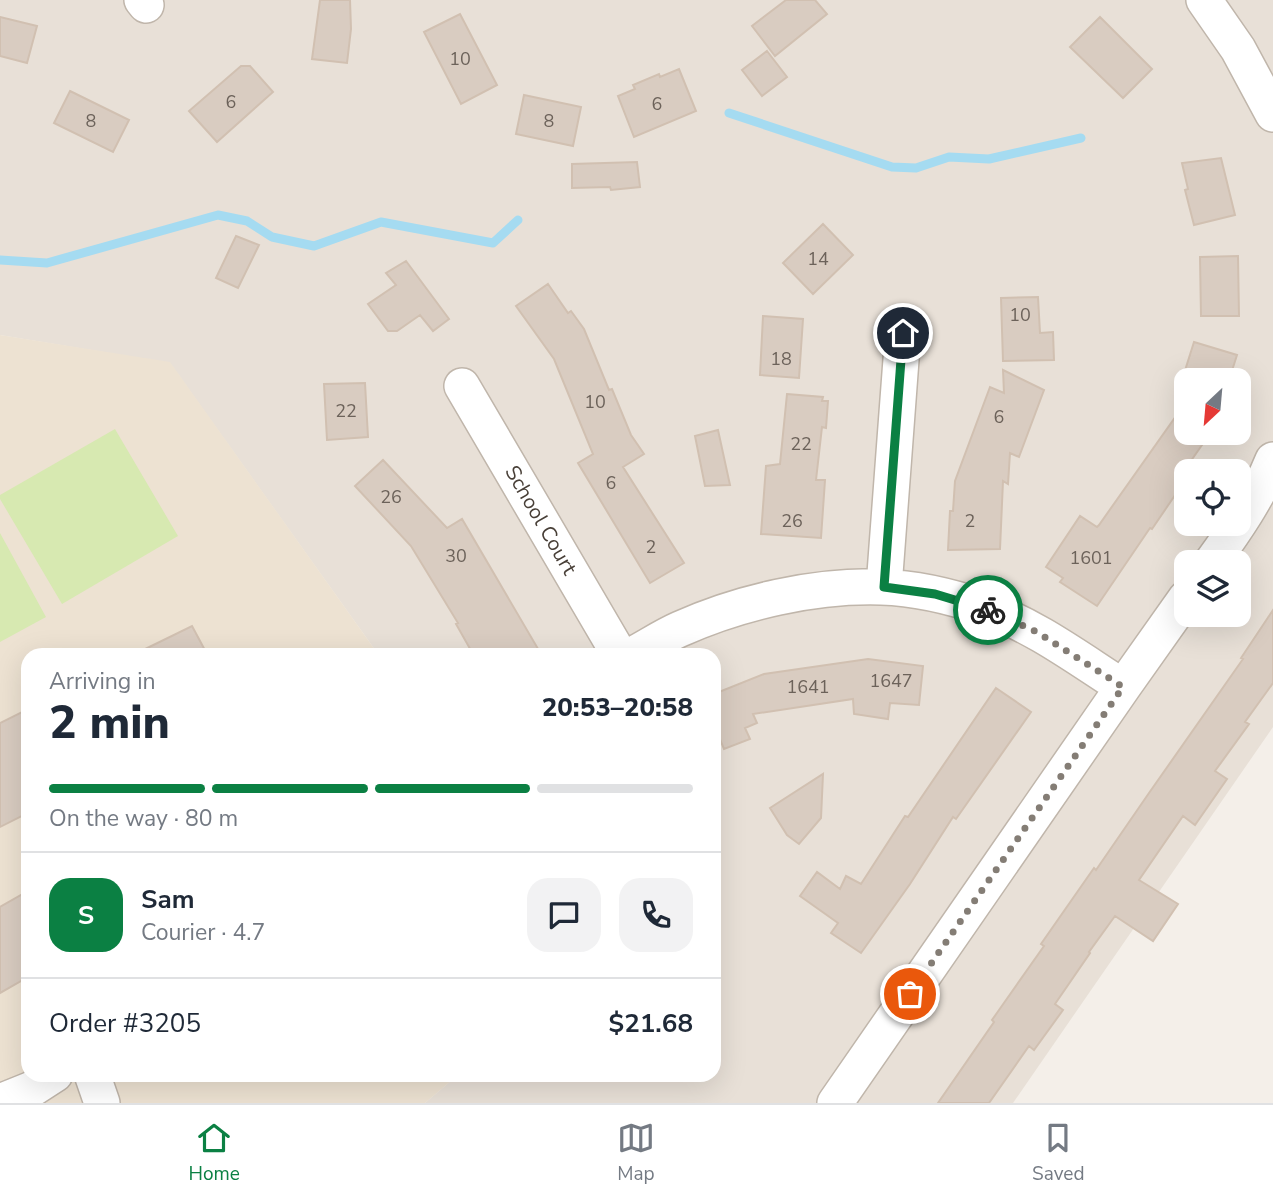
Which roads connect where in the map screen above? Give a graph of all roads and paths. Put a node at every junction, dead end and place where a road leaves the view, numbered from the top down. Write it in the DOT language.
graph roads {
  1 [pos="1204,0"];
  2 [pos="1273,114"];
  3 [pos="903,333"];
  4 [pos="462,386"];
  5 [pos="1273,460"];
  6 [pos="1221,550"];
  7 [pos="884,587"];
  8 [pos="1174,615"];
  9 [pos="615,648"];
  10 [pos="645,648"];
  11 [pos="1123,687"];
  12 [pos="43,1082"];
  13 [pos="95,1082"];
  14 [pos="0,1102"];
  15 [pos="102,1103"];
  16 [pos="835,1103"];
  1 -- 2 [label="street"];
  3 -- 7 [label="street"];
  4 -- 9 [label="street, School Court"];
  5 -- 6 [label="street"];
  7 -- 10 [label="street"];
  7 -- 11 [label="street"];
  8 -- 11 [label="street"];
  11 -- 16 [label="street"];
  12 -- 14 [label="street"];
  13 -- 15 [label="street"];
}
